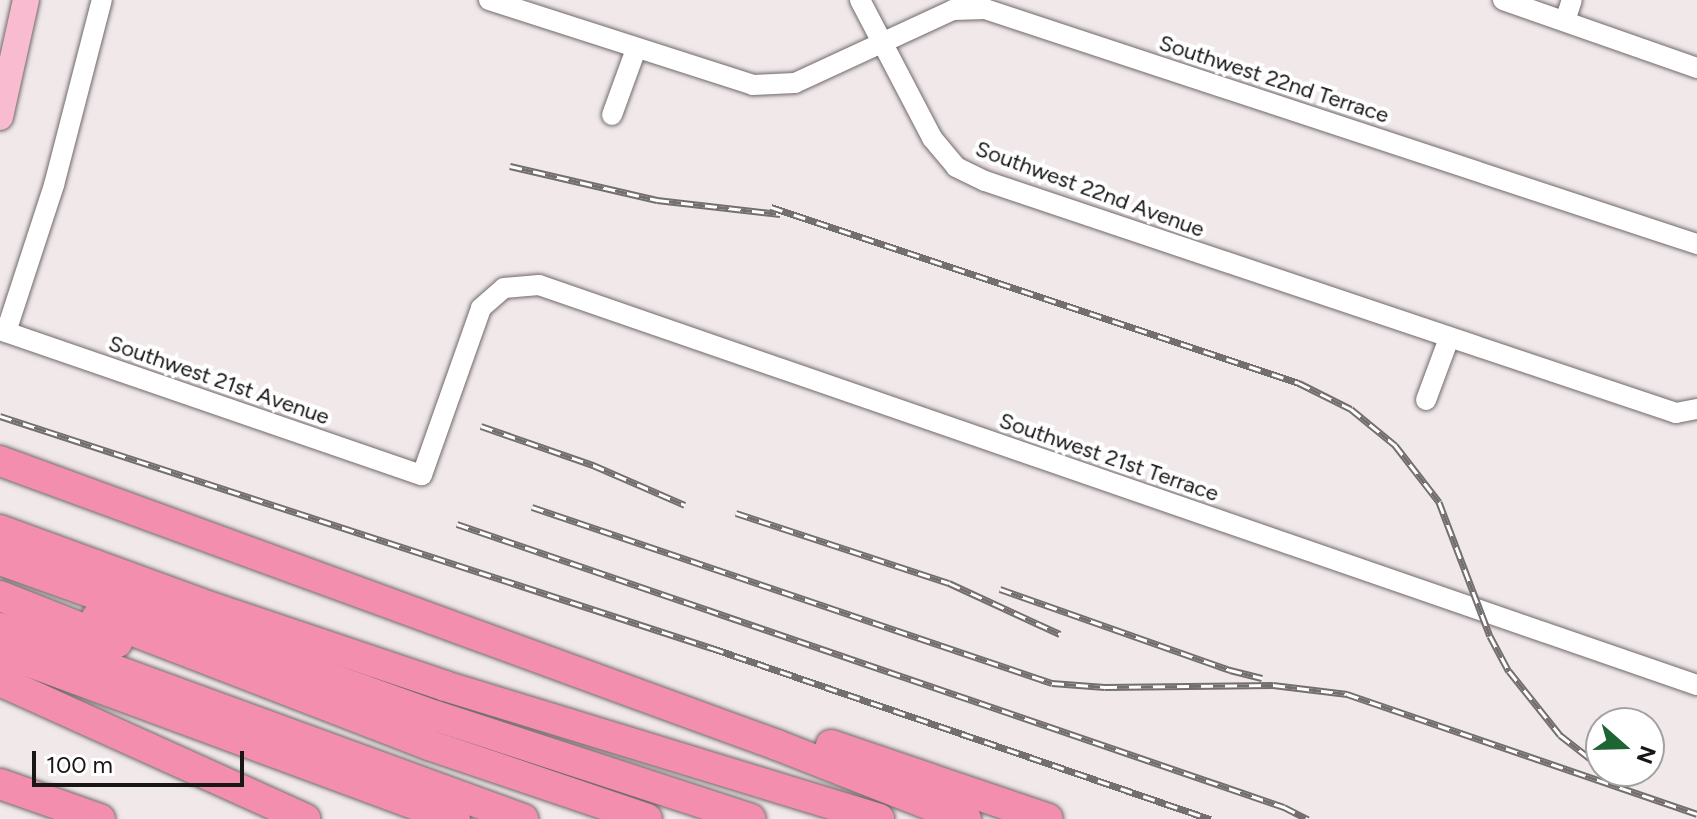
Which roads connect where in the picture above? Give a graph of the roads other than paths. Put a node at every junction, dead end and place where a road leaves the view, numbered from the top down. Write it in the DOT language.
graph roads {
  1 [pos="26,0"];
  2 [pos="102,0"];
  3 [pos="489,0"];
  4 [pos="860,0"];
  5 [pos="1503,0"];
  6 [pos="1572,0"];
  7 [pos="1565,21"];
  8 [pos="881,42"];
  9 [pos="636,49"];
  10 [pos="1697,68"];
  11 [pos="612,115"];
  12 [pos="0,117"];
  13 [pos="1697,244"];
  14 [pos="504,288"];
  15 [pos="3,331"];
  16 [pos="1449,338"];
  17 [pos="1426,400"];
  18 [pos="1696,410"];
  19 [pos="0,461"];
  20 [pos="0,530"];
  21 [pos="0,560"];
  22 [pos="0,579"];
  23 [pos="0,596"];
  24 [pos="440,621"];
  25 [pos="0,628"];
  26 [pos="0,651"];
  27 [pos="0,681"];
  28 [pos="1697,685"];
  29 [pos="0,784"];
  30 [pos="100,819"];
  31 [pos="305,819"];
  32 [pos="455,819"];
  33 [pos="523,819"];
  34 [pos="595,819"];
  35 [pos="647,819"];
  36 [pos="751,819"];
  37 [pos="879,819"];
  38 [pos="966,819"];
  39 [pos="1048,819"];
  1 -- 12 [label="main road"];
  2 -- 15 [label="street"];
  3 -- 9 [label="street"];
  4 -- 8 [label="street"];
  5 -- 7 [label="street"];
  6 -- 7 [label="street"];
  7 -- 10 [label="street"];
  8 -- 9 [label="street"];
  8 -- 13 [label="street, Southwest 22nd Terrace"];
  8 -- 16 [label="street, Southwest 22nd Avenue"];
  9 -- 11 [label="street"];
  14 -- 15 [label="street, Southwest 21st Avenue"];
  14 -- 28 [label="street, Southwest 21st Terrace"];
  16 -- 17 [label="street"];
  16 -- 18 [label="street, Southwest 22nd Avenue"];
  19 -- 24 [label="highway"];
  20 -- 37 [label="highway"];
  21 -- 36 [label="highway"];
  22 -- 35 [label="highway"];
  23 -- 34 [label="highway"];
  24 -- 38 [label="highway"];
  24 -- 39 [label="highway"];
  25 -- 33 [label="highway"];
  26 -- 32 [label="highway"];
  27 -- 31 [label="highway"];
  29 -- 30 [label="highway"];
}
